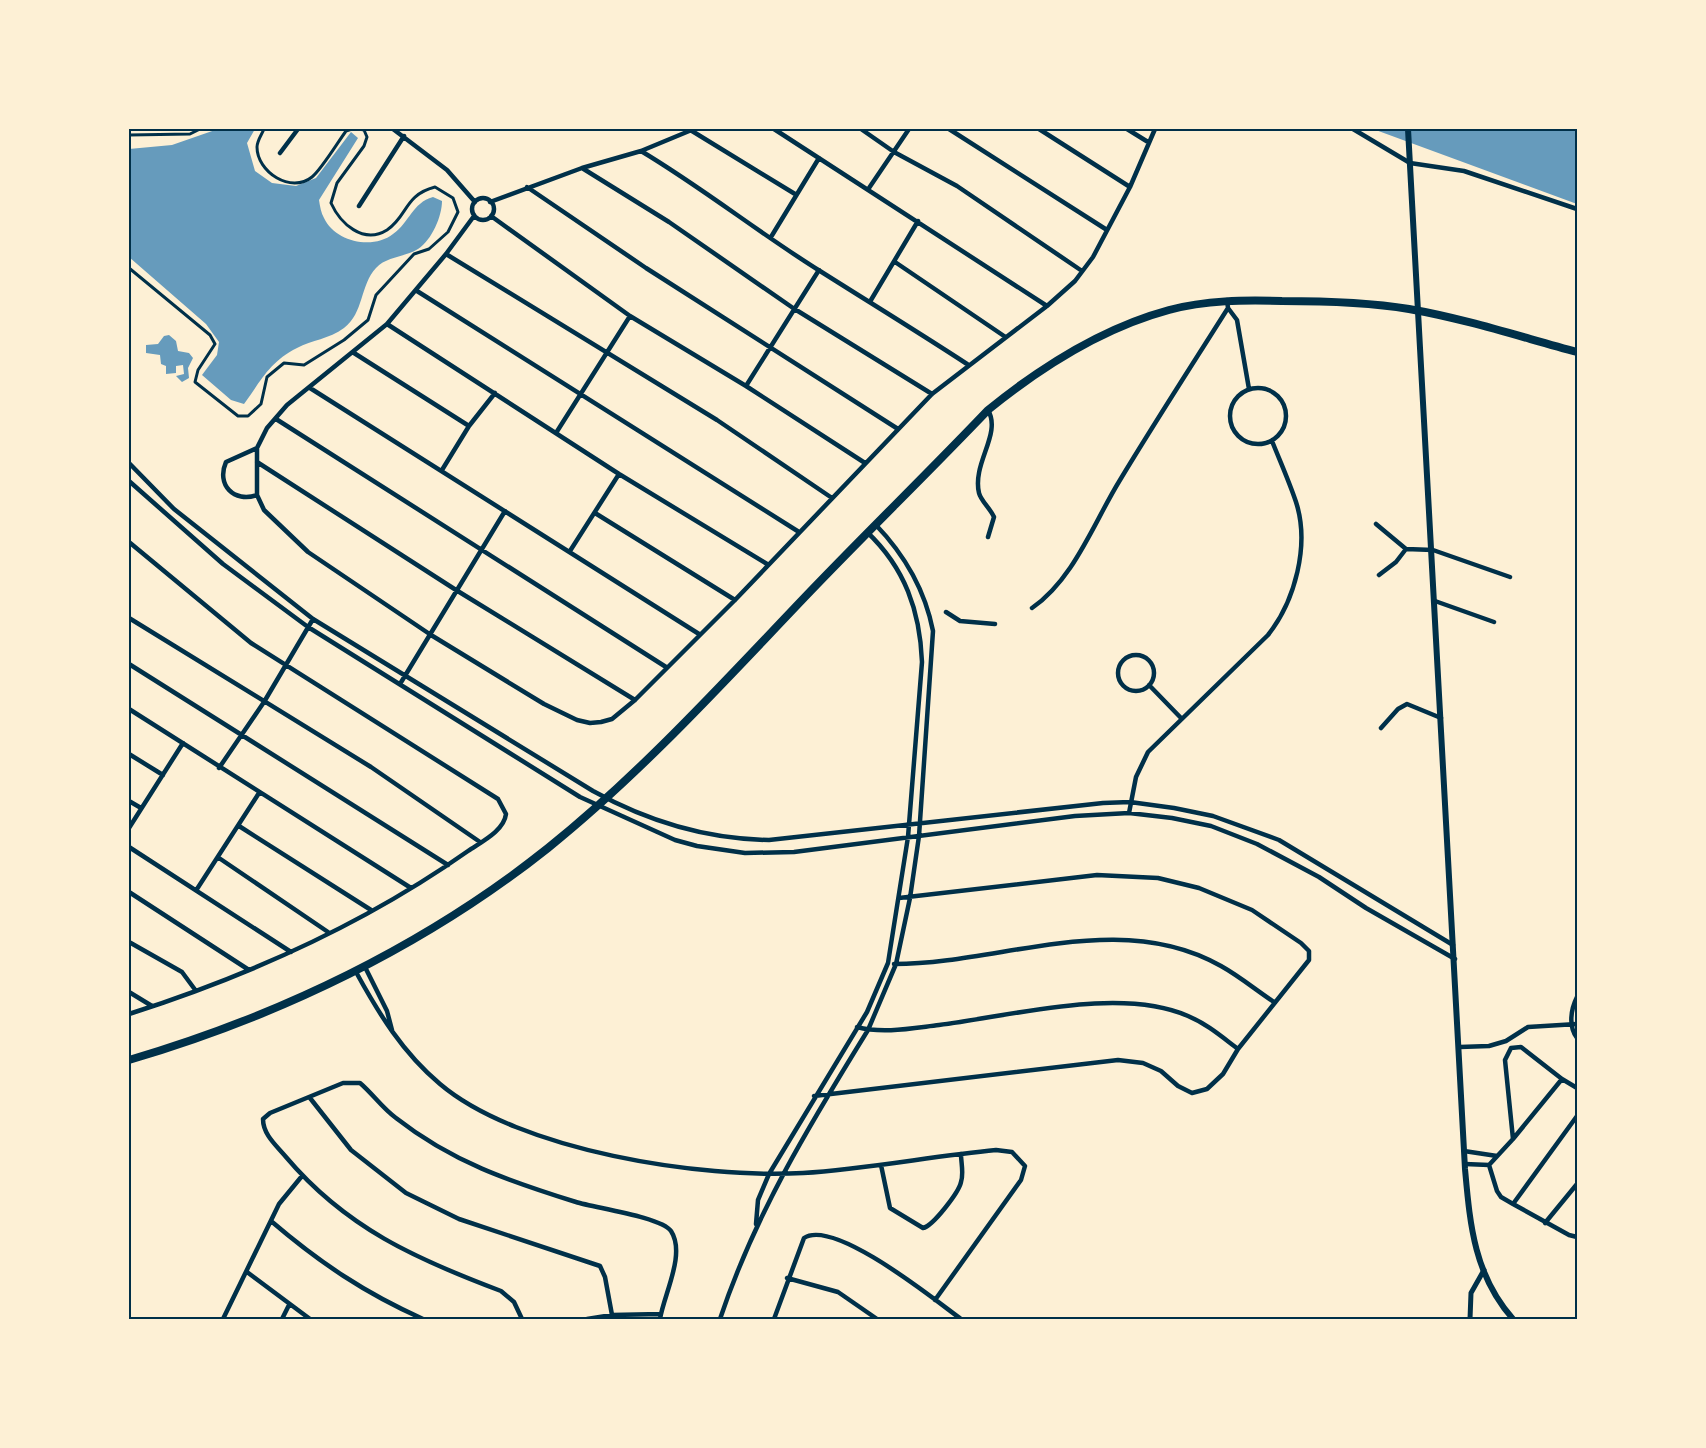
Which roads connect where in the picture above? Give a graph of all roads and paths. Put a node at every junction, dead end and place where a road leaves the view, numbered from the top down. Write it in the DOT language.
graph roads {
  1 [pos="200,129"];
  2 [pos="264,129"];
  3 [pos="298,129"];
  4 [pos="352,129"];
  5 [pos="359,129"];
  6 [pos="393,129"];
  7 [pos="774,129"];
  8 [pos="861,129"];
  9 [pos="909,129"];
  10 [pos="949,129"];
  11 [pos="1039,129"];
  12 [pos="1126,129"];
  13 [pos="1155,129"];
  14 [pos="1353,129"];
  15 [pos="1408,129"];
  16 [pos="693,130"];
  17 [pos="129,135"];
  18 [pos="404,136"];
  19 [pos="1148,142"];
  20 [pos="641,151"];
  21 [pos="894,152"];
  22 [pos="280,153"];
  23 [pos="819,158"];
  24 [pos="1410,163"];
  25 [pos="582,168"];
  26 [pos="527,187"];
  27 [pos="1130,187"];
  28 [pos="869,188"];
  29 [pos="795,194"];
  30 [pos="475,202"];
  31 [pos="490,202"];
  32 [pos="359,206"];
  33 [pos="1577,209"];
  34 [pos="474,216"];
  35 [pos="491,216"];
  36 [pos="918,221"];
  37 [pos="1107,230"];
  38 [pos="771,237"];
  39 [pos="446,255"];
  40 [pos="895,262"];
  41 [pos="129,268"];
  42 [pos="819,270"];
  43 [pos="1082,271"];
  44 [pos="417,291"];
  45 [pos="871,300"];
  46 [pos="1227,304"];
  47 [pos="1047,306"];
  48 [pos="793,308"];
  49 [pos="1420,312"];
  50 [pos="630,316"];
  51 [pos="387,324"];
  52 [pos="1004,336"];
  53 [pos="770,348"];
  54 [pos="1577,351"];
  55 [pos="354,353"];
  56 [pos="606,354"];
  57 [pos="967,364"];
  58 [pos="746,386"];
  59 [pos="310,388"];
  60 [pos="1249,389"];
  61 [pos="495,393"];
  62 [pos="582,394"];
  63 [pos="932,394"];
  64 [pos="988,410"];
  65 [pos="276,420"];
  66 [pos="469,426"];
  67 [pos="898,429"];
  68 [pos="556,433"];
  69 [pos="1272,441"];
  70 [pos="257,448"];
  71 [pos="257,462"];
  72 [pos="129,463"];
  73 [pos="865,464"];
  74 [pos="442,470"];
  75 [pos="619,474"];
  76 [pos="129,481"];
  77 [pos="257,495"];
  78 [pos="832,498"];
  79 [pos="505,511"];
  80 [pos="595,513"];
  81 [pos="875,524"];
  82 [pos="1376,525"];
  83 [pos="800,532"];
  84 [pos="867,532"];
  85 [pos="988,537"];
  86 [pos="129,543"];
  87 [pos="1406,549"];
  88 [pos="1433,550"];
  89 [pos="570,551"];
  90 [pos="482,552"];
  91 [pos="767,564"];
  92 [pos="1379,574"];
  93 [pos="1510,577"];
  94 [pos="456,590"];
  95 [pos="735,600"];
  96 [pos="1435,601"];
  97 [pos="1032,608"];
  98 [pos="945,612"];
  99 [pos="129,618"];
  100 [pos="313,619"];
  101 [pos="1494,622"];
  102 [pos="995,624"];
  103 [pos="308,627"];
  104 [pos="699,634"];
  105 [pos="431,635"];
  106 [pos="129,664"];
  107 [pos="286,666"];
  108 [pos="666,667"];
  109 [pos="406,675"];
  110 [pos="400,684"];
  111 [pos="1149,685"];
  112 [pos="635,700"];
  113 [pos="264,702"];
  114 [pos="129,709"];
  115 [pos="1181,718"];
  116 [pos="1442,719"];
  117 [pos="1381,728"];
  118 [pos="242,735"];
  119 [pos="183,743"];
  120 [pos="129,754"];
  121 [pos="219,768"];
  122 [pos="163,775"];
  123 [pos="259,793"];
  124 [pos="607,798"];
  125 [pos="129,801"];
  126 [pos="1130,802"];
  127 [pos="597,806"];
  128 [pos="141,808"];
  129 [pos="1129,813"];
  130 [pos="919,825"];
  131 [pos="239,826"];
  132 [pos="909,826"];
  133 [pos="129,828"];
  134 [pos="919,836"];
  135 [pos="908,837"];
  136 [pos="480,842"];
  137 [pos="129,847"];
  138 [pos="219,858"];
  139 [pos="448,865"];
  140 [pos="411,888"];
  141 [pos="197,889"];
  142 [pos="129,892"];
  143 [pos="899,898"];
  144 [pos="910,898"];
  145 [pos="371,910"];
  146 [pos="1398,910"];
  147 [pos="1390,922"];
  148 [pos="328,932"];
  149 [pos="129,942"];
  150 [pos="1454,945"];
  151 [pos="291,952"];
  152 [pos="1455,959"];
  153 [pos="888,963"];
  154 [pos="896,964"];
  155 [pos="365,967"];
  156 [pos="249,970"];
  157 [pos="356,972"];
  158 [pos="196,991"];
  159 [pos="129,992"];
  160 [pos="1577,997"];
  161 [pos="1274,1002"];
  162 [pos="152,1006"];
  163 [pos="129,1014"];
  164 [pos="1574,1024"];
  165 [pos="857,1027"];
  166 [pos="868,1030"];
  167 [pos="393,1033"];
  168 [pos="1577,1038"];
  169 [pos="1460,1047"];
  170 [pos="1238,1049"];
  171 [pos="129,1060"];
  172 [pos="1562,1079"];
  173 [pos="1577,1088"];
  174 [pos="826,1095"];
  175 [pos="814,1096"];
  176 [pos="310,1098"];
  177 [pos="1577,1116"];
  178 [pos="1513,1139"];
  179 [pos="1464,1151"];
  180 [pos="961,1154"];
  181 [pos="1497,1156"];
  182 [pos="1465,1164"];
  183 [pos="881,1165"];
  184 [pos="1489,1166"];
  185 [pos="782,1173"];
  186 [pos="769,1174"];
  187 [pos="302,1176"];
  188 [pos="1577,1184"];
  189 [pos="1513,1204"];
  190 [pos="271,1221"];
  191 [pos="1545,1222"];
  192 [pos="756,1224"];
  193 [pos="1577,1237"];
  194 [pos="1484,1270"];
  195 [pos="247,1272"];
  196 [pos="787,1278"];
  197 [pos="936,1300"];
  198 [pos="289,1305"];
  199 [pos="612,1315"];
  200 [pos="660,1316"];
  201 [pos="223,1319"];
  202 [pos="282,1319"];
  203 [pos="310,1319"];
  204 [pos="423,1319"];
  205 [pos="522,1319"];
  206 [pos="587,1319"];
  207 [pos="720,1319"];
  208 [pos="774,1319"];
  209 [pos="877,1319"];
  210 [pos="961,1319"];
  211 [pos="1470,1319"];
  212 [pos="1513,1319"];
  1 -- 17 [label="street"];
  2 -- 4 [label="street"];
  3 -- 22 [label="street"];
  5 -- 41 [label="street"];
  6 -- 18 [label="street"];
  7 -- 23 [label="street"];
  8 -- 21 [label="street"];
  9 -- 21 [label="street"];
  10 -- 37 [label="street"];
  11 -- 27 [label="street"];
  12 -- 19 [label="street"];
  13 -- 19 [label="street"];
  14 -- 24 [label="street"];
  15 -- 24 [label="main road"];
  16 -- 20 [label="street"];
  16 -- 29 [label="street"];
  18 -- 30 [label="street"];
  18 -- 32 [label="street"];
  19 -- 27 [label="street"];
  20 -- 25 [label="street"];
  20 -- 38 [label="street"];
  21 -- 28 [label="street"];
  21 -- 43 [label="street"];
  23 -- 28 [label="street"];
  23 -- 29 [label="street"];
  24 -- 33 [label="street"];
  24 -- 49 [label="main road"];
  25 -- 26 [label="street"];
  25 -- 48 [label="street"];
  26 -- 31 [label="street"];
  26 -- 53 [label="street"];
  27 -- 37 [label="street"];
  28 -- 36 [label="street"];
  29 -- 38 [label="street"];
  30 -- 31 [label="street"];
  30 -- 34 [label="street"];
  31 -- 35 [label="street"];
  34 -- 35 [label="street"];
  34 -- 39 [label="street"];
  35 -- 50 [label="street"];
  36 -- 40 [label="street"];
  36 -- 47 [label="street"];
  37 -- 43 [label="street"];
  38 -- 42 [label="street"];
  39 -- 44 [label="street"];
  39 -- 56 [label="street"];
  40 -- 45 [label="street"];
  40 -- 52 [label="street"];
  42 -- 45 [label="street"];
  42 -- 48 [label="street"];
  43 -- 47 [label="street"];
  44 -- 51 [label="street"];
  44 -- 62 [label="street"];
  45 -- 57 [label="street"];
  46 -- 49 [label="highway"];
  46 -- 60 [label="street"];
  46 -- 64 [label="highway"];
  46 -- 97 [label="street"];
  47 -- 52 [label="street"];
  48 -- 53 [label="street"];
  48 -- 63 [label="street"];
  49 -- 54 [label="highway"];
  49 -- 88 [label="main road"];
  50 -- 56 [label="street"];
  50 -- 58 [label="street"];
  51 -- 55 [label="street"];
  51 -- 61 [label="street"];
  52 -- 57 [label="street"];
  53 -- 58 [label="street"];
  53 -- 67 [label="street"];
  55 -- 59 [label="street"];
  55 -- 66 [label="street"];
  56 -- 62 [label="street"];
  56 -- 78 [label="street"];
  57 -- 63 [label="street"];
  58 -- 73 [label="street"];
  59 -- 65 [label="street"];
  59 -- 74 [label="street"];
  60 -- 69 [label="street"];
  60 -- 69 [label="street"];
  61 -- 66 [label="street"];
  61 -- 68 [label="street"];
  62 -- 68 [label="street"];
  62 -- 83 [label="street"];
  63 -- 67 [label="street"];
  64 -- 81 [label="highway"];
  64 -- 85 [label="street"];
  65 -- 70 [label="street"];
  65 -- 90 [label="street"];
  66 -- 74 [label="street"];
  67 -- 73 [label="street"];
  68 -- 75 [label="street"];
  69 -- 115 [label="street"];
  70 -- 71 [label="street"];
  70 -- 77 [label="street"];
  71 -- 77 [label="street"];
  71 -- 94 [label="street"];
  72 -- 100 [label="street"];
  73 -- 78 [label="street"];
  74 -- 79 [label="street"];
  75 -- 80 [label="street"];
  75 -- 91 [label="street"];
  76 -- 103 [label="street"];
  77 -- 105 [label="street"];
  78 -- 83 [label="street"];
  79 -- 89 [label="street"];
  79 -- 90 [label="street"];
  80 -- 89 [label="street"];
  80 -- 95 [label="street"];
  81 -- 84 [label="highway"];
  81 -- 130 [label="street"];
  82 -- 87 [label="street"];
  83 -- 91 [label="street"];
  84 -- 124 [label="highway"];
  84 -- 132 [label="street"];
  86 -- 107 [label="street"];
  87 -- 88 [label="street"];
  87 -- 92 [label="street"];
  88 -- 93 [label="street"];
  88 -- 96 [label="main road"];
  89 -- 104 [label="street"];
  90 -- 94 [label="street"];
  90 -- 108 [label="street"];
  91 -- 95 [label="street"];
  94 -- 105 [label="street"];
  94 -- 112 [label="street"];
  95 -- 104 [label="street"];
  96 -- 101 [label="street"];
  96 -- 116 [label="main road"];
  98 -- 102 [label="street"];
  99 -- 113 [label="street"];
  100 -- 103 [label="street"];
  100 -- 109 [label="street"];
  103 -- 107 [label="street"];
  103 -- 110 [label="street"];
  104 -- 108 [label="street"];
  105 -- 109 [label="street"];
  105 -- 112 [label="street"];
  106 -- 118 [label="street"];
  107 -- 113 [label="street"];
  107 -- 136 [label="street"];
  108 -- 112 [label="street"];
  109 -- 110 [label="street"];
  109 -- 124 [label="street"];
  110 -- 127 [label="street"];
  111 -- 111 [label="street"];
  111 -- 115 [label="street"];
  113 -- 118 [label="street"];
  113 -- 136 [label="street"];
  114 -- 119 [label="street"];
  115 -- 126 [label="street"];
  116 -- 117 [label="street"];
  116 -- 150 [label="main road"];
  118 -- 121 [label="street"];
  118 -- 139 [label="street"];
  119 -- 121 [label="street"];
  119 -- 122 [label="street"];
  120 -- 122 [label="street"];
  121 -- 123 [label="street"];
  122 -- 128 [label="street"];
  123 -- 131 [label="street"];
  123 -- 140 [label="street"];
  124 -- 127 [label="highway"];
  124 -- 132 [label="street"];
  125 -- 128 [label="street"];
  126 -- 129 [label="street"];
  126 -- 130 [label="street"];
  126 -- 146 [label="street"];
  127 -- 135 [label="street"];
  127 -- 155 [label="highway"];
  128 -- 133 [label="street"];
  129 -- 134 [label="street"];
  129 -- 147 [label="street"];
  130 -- 132 [label="street"];
  130 -- 134 [label="street"];
  131 -- 138 [label="street"];
  131 -- 145 [label="street"];
  132 -- 135 [label="street"];
  134 -- 135 [label="street"];
  134 -- 144 [label="street"];
  135 -- 143 [label="street"];
  136 -- 139 [label="street"];
  137 -- 141 [label="street"];
  138 -- 141 [label="street"];
  138 -- 148 [label="street"];
  139 -- 140 [label="street"];
  140 -- 145 [label="street"];
  141 -- 151 [label="street"];
  142 -- 156 [label="street"];
  143 -- 144 [label="street"];
  143 -- 153 [label="street"];
  144 -- 154 [label="street"];
  144 -- 161 [label="street"];
  145 -- 148 [label="street"];
  146 -- 147 [label="street"];
  146 -- 150 [label="street"];
  147 -- 152 [label="street"];
  148 -- 151 [label="street"];
  149 -- 158 [label="street"];
  150 -- 152 [label="main road"];
  151 -- 156 [label="street"];
  152 -- 169 [label="main road"];
  153 -- 154 [label="street"];
  153 -- 165 [label="street"];
  154 -- 161 [label="street"];
  154 -- 166 [label="street"];
  155 -- 157 [label="highway"];
  155 -- 167 [label="street"];
  156 -- 158 [label="street"];
  157 -- 167 [label="street"];
  157 -- 171 [label="highway"];
  158 -- 162 [label="street"];
  159 -- 162 [label="street"];
  160 -- 164 [label="street"];
  161 -- 170 [label="street"];
  162 -- 163 [label="street"];
  164 -- 168 [label="street"];
  164 -- 169 [label="street"];
  165 -- 166 [label="street"];
  165 -- 175 [label="street"];
  166 -- 170 [label="street"];
  166 -- 174 [label="street"];
  167 -- 186 [label="street"];
  169 -- 179 [label="main road"];
  170 -- 174 [label="street"];
  172 -- 173 [label="street"];
  172 -- 178 [label="street"];
  172 -- 178 [label="street"];
  174 -- 175 [label="street"];
  174 -- 185 [label="street"];
  175 -- 186 [label="street"];
  176 -- 187 [label="street"];
  176 -- 199 [label="street"];
  176 -- 200 [label="street"];
  177 -- 189 [label="street"];
  178 -- 181 [label="street"];
  179 -- 181 [label="street"];
  179 -- 182 [label="main road"];
  180 -- 183 [label="street"];
  180 -- 183 [label="street"];
  180 -- 197 [label="street"];
  181 -- 184 [label="street"];
  182 -- 184 [label="street"];
  182 -- 194 [label="main road"];
  183 -- 185 [label="street"];
  184 -- 189 [label="street"];
  185 -- 186 [label="street"];
  185 -- 192 [label="street"];
  186 -- 192 [label="street"];
  187 -- 190 [label="street"];
  187 -- 205 [label="street"];
  188 -- 191 [label="street"];
  189 -- 191 [label="street"];
  190 -- 195 [label="street"];
  190 -- 204 [label="street"];
  191 -- 193 [label="street"];
  192 -- 207 [label="street"];
  194 -- 211 [label="street"];
  194 -- 212 [label="main road"];
  195 -- 198 [label="street"];
  195 -- 201 [label="street"];
  196 -- 197 [label="street"];
  196 -- 208 [label="street"];
  196 -- 209 [label="street"];
  197 -- 210 [label="street"];
  198 -- 202 [label="street"];
  198 -- 203 [label="street"];
  199 -- 200 [label="street"];
  199 -- 206 [label="street"];
}
